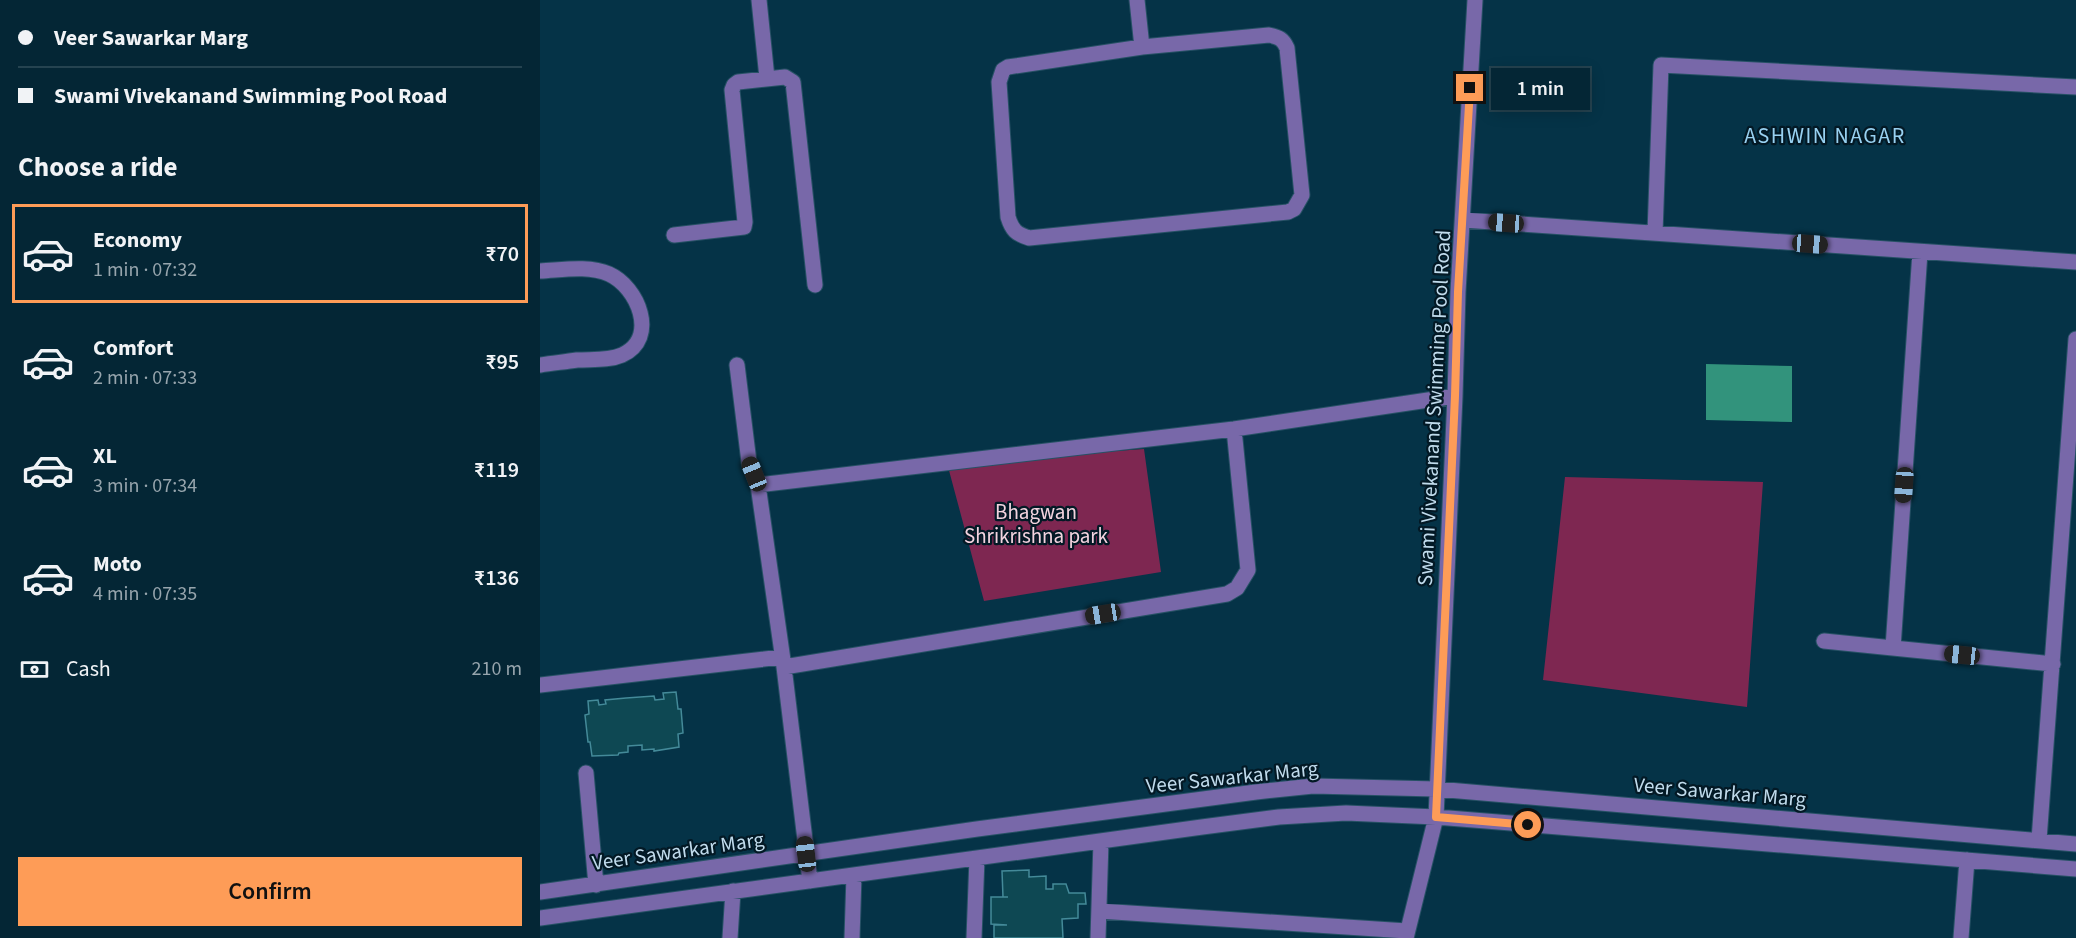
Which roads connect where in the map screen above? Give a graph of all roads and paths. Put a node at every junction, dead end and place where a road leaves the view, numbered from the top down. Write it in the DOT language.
graph roads {
  1 [pos="759,0"];
  2 [pos="1137,0"];
  3 [pos="1475,0"];
  4 [pos="1142,47"];
  5 [pos="766,78"];
  6 [pos="2076,87"];
  7 [pos="1463,220"];
  8 [pos="1655,233"];
  9 [pos="674,236"];
  10 [pos="1920,252"];
  11 [pos="2076,262"];
  12 [pos="540,271"];
  13 [pos="815,285"];
  14 [pos="2076,339"];
  15 [pos="540,365"];
  16 [pos="737,365"];
  17 [pos="1455,396"];
  18 [pos="1234,429"];
  19 [pos="758,485"];
  20 [pos="1824,641"];
  21 [pos="1893,648"];
  22 [pos="783,662"];
  23 [pos="2053,664"];
  24 [pos="540,686"];
  25 [pos="586,773"];
  26 [pos="1436,789"];
  27 [pos="1436,817"];
  28 [pos="2039,840"];
  29 [pos="1101,841"];
  30 [pos="2076,844"];
  31 [pos="806,854"];
  32 [pos="977,858"];
  33 [pos="1967,860"];
  34 [pos="2076,869"];
  35 [pos="854,875"];
  36 [pos="810,881"];
  37 [pos="597,885"];
  38 [pos="733,891"];
  39 [pos="540,892"];
  40 [pos="1099,911"];
  41 [pos="540,918"];
  42 [pos="1407,934"];
  43 [pos="730,938"];
  44 [pos="852,938"];
  45 [pos="974,938"];
  46 [pos="1098,938"];
  47 [pos="1961,938"];
  1 -- 5 [label="street"];
  2 -- 4 [label="street"];
  3 -- 7 [label="street, Swami Vivekanand Swimming Pool Road"];
  4 -- 4 [label="street"];
  5 -- 9 [label="street"];
  5 -- 13 [label="street"];
  6 -- 8 [label="street"];
  7 -- 8 [label="street"];
  7 -- 17 [label="street, Swami Vivekanand Swimming Pool Road"];
  8 -- 10 [label="street"];
  10 -- 11 [label="street"];
  10 -- 21 [label="street"];
  12 -- 15 [label="street"];
  14 -- 23 [label="street"];
  16 -- 19 [label="street"];
  17 -- 18 [label="street"];
  17 -- 26 [label="street, Swami Vivekanand Swimming Pool Road"];
  18 -- 19 [label="street"];
  18 -- 22 [label="street"];
  19 -- 22 [label="street"];
  20 -- 21 [label="street"];
  21 -- 23 [label="street"];
  22 -- 24 [label="street"];
  22 -- 31 [label="street"];
  23 -- 28 [label="street"];
  25 -- 37 [label="street"];
  26 -- 27 [label="street, Swami Vivekanand Swimming Pool Road"];
  26 -- 28 [label="street, Veer Sawarkar Marg"];
  26 -- 31 [label="street, Veer Sawarkar Marg"];
  27 -- 29 [label="street"];
  27 -- 33 [label="street"];
  27 -- 42 [label="street, Swami Vivekanand Swimming Pool Road"];
  28 -- 30 [label="street, Veer Sawarkar Marg"];
  29 -- 32 [label="street"];
  29 -- 40 [label="street"];
  31 -- 36 [label="street"];
  31 -- 37 [label="street, Veer Sawarkar Marg"];
  32 -- 35 [label="street"];
  32 -- 45 [label="street"];
  33 -- 34 [label="street"];
  33 -- 47 [label="street"];
  35 -- 36 [label="street"];
  35 -- 44 [label="street"];
  36 -- 38 [label="street"];
  37 -- 39 [label="street, Veer Sawarkar Marg"];
  38 -- 41 [label="street"];
  38 -- 43 [label="street"];
  40 -- 42 [label="street"];
  40 -- 46 [label="street"];
}
